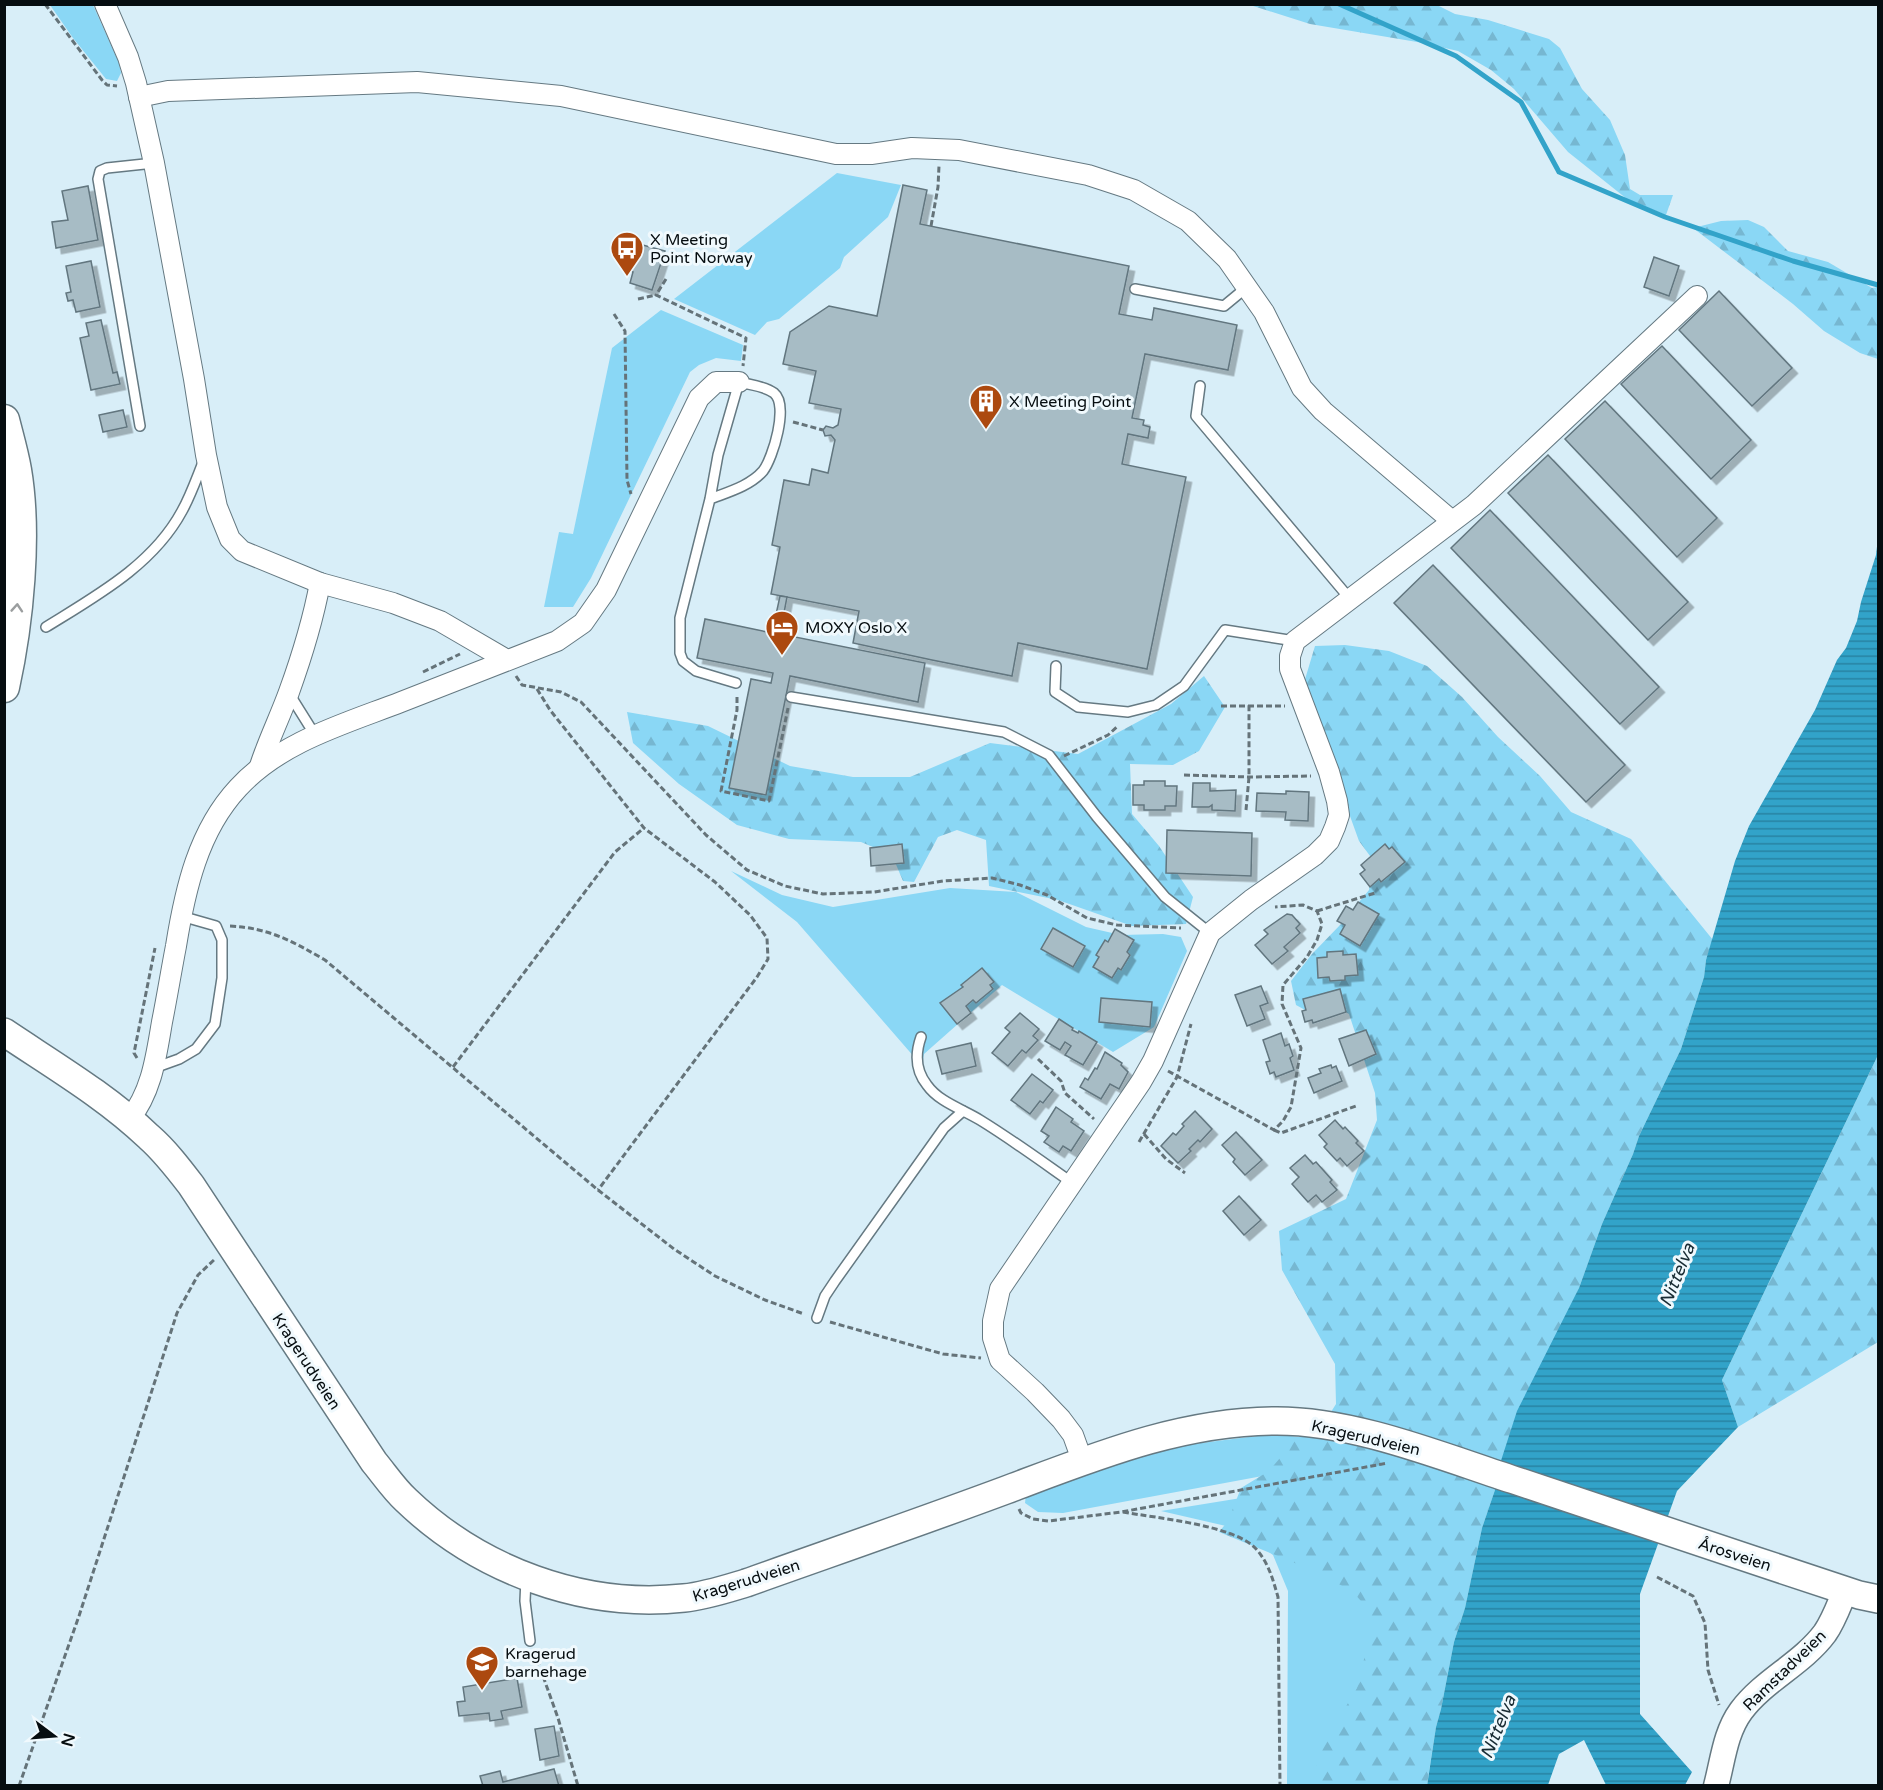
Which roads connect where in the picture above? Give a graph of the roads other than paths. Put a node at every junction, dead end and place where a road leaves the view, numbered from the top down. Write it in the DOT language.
graph roads {
  1 [pos="105,4"];
  2 [pos="138,90"];
  3 [pos="154,163"];
  4 [pos="1246,287"];
  5 [pos="1135,289"];
  6 [pos="1697,296"];
  7 [pos="739,382"];
  8 [pos="1200,386"];
  9 [pos="4,420"];
  10 [pos="140,426"];
  11 [pos="206,455"];
  12 [pos="710,499"];
  13 [pos="1452,521"];
  14 [pos="320,583"];
  15 [pos="1350,599"];
  16 [pos="46,627"];
  17 [pos="1294,641"];
  18 [pos="507,660"];
  19 [pos="1056,666"];
  20 [pos="736,683"];
  21 [pos="4,687"];
  22 [pos="289,693"];
  23 [pos="790,697"];
  24 [pos="315,735"];
  25 [pos="260,766"];
  26 [pos="181,916"];
  27 [pos="1208,938"];
  28 [pos="4,1032"];
  29 [pos="921,1037"];
  30 [pos="154,1068"];
  31 [pos="963,1111"];
  32 [pos="129,1120"];
  33 [pos="1071,1182"];
  34 [pos="817,1318"];
  35 [pos="1082,1461"];
  36 [pos="1593,1506"];
  37 [pos="526,1577"];
  38 [pos="1845,1591"];
  39 [pos="1878,1599"];
  40 [pos="530,1641"];
  41 [pos="1716,1785"];
  1 -- 2 [label="street"];
  2 -- 3 [label="street"];
  2 -- 4 [label="street"];
  3 -- 10 [label="lane"];
  3 -- 11 [label="street"];
  4 -- 5 [label="lane"];
  4 -- 13 [label="street"];
  6 -- 13 [label="street"];
  7 -- 12 [label="lane"];
  7 -- 12 [label="lane"];
  7 -- 18 [label="street"];
  8 -- 15 [label="lane"];
  21 -- 9 [label="main road, one-way"];
  11 -- 14 [label="street"];
  11 -- 16 [label="lane"];
  12 -- 20 [label="lane"];
  13 -- 15 [label="street"];
  14 -- 18 [label="street"];
  14 -- 22 [label="street"];
  15 -- 17 [label="street"];
  17 -- 19 [label="lane"];
  17 -- 27 [label="street"];
  18 -- 24 [label="street"];
  22 -- 24 [label="lane"];
  22 -- 25 [label="street"];
  23 -- 27 [label="lane"];
  24 -- 25 [label="street"];
  25 -- 26 [label="street"];
  26 -- 30 [label="street"];
  26 -- 30 [label="lane"];
  27 -- 33 [label="street"];
  28 -- 32 [label="main road, Kragerudveien"];
  29 -- 31 [label="lane"];
  30 -- 32 [label="street"];
  31 -- 33 [label="lane"];
  31 -- 34 [label="lane"];
  32 -- 37 [label="main road, Kragerudveien"];
  33 -- 35 [label="street"];
  35 -- 36 [label="main road, Kragerudveien"];
  35 -- 37 [label="main road, Kragerudveien"];
  36 -- 38 [label="main road, Årosveien"];
  37 -- 40 [label="lane"];
  38 -- 39 [label="main road, Årosveien"];
  38 -- 41 [label="street, Ramstadveien"];
}
